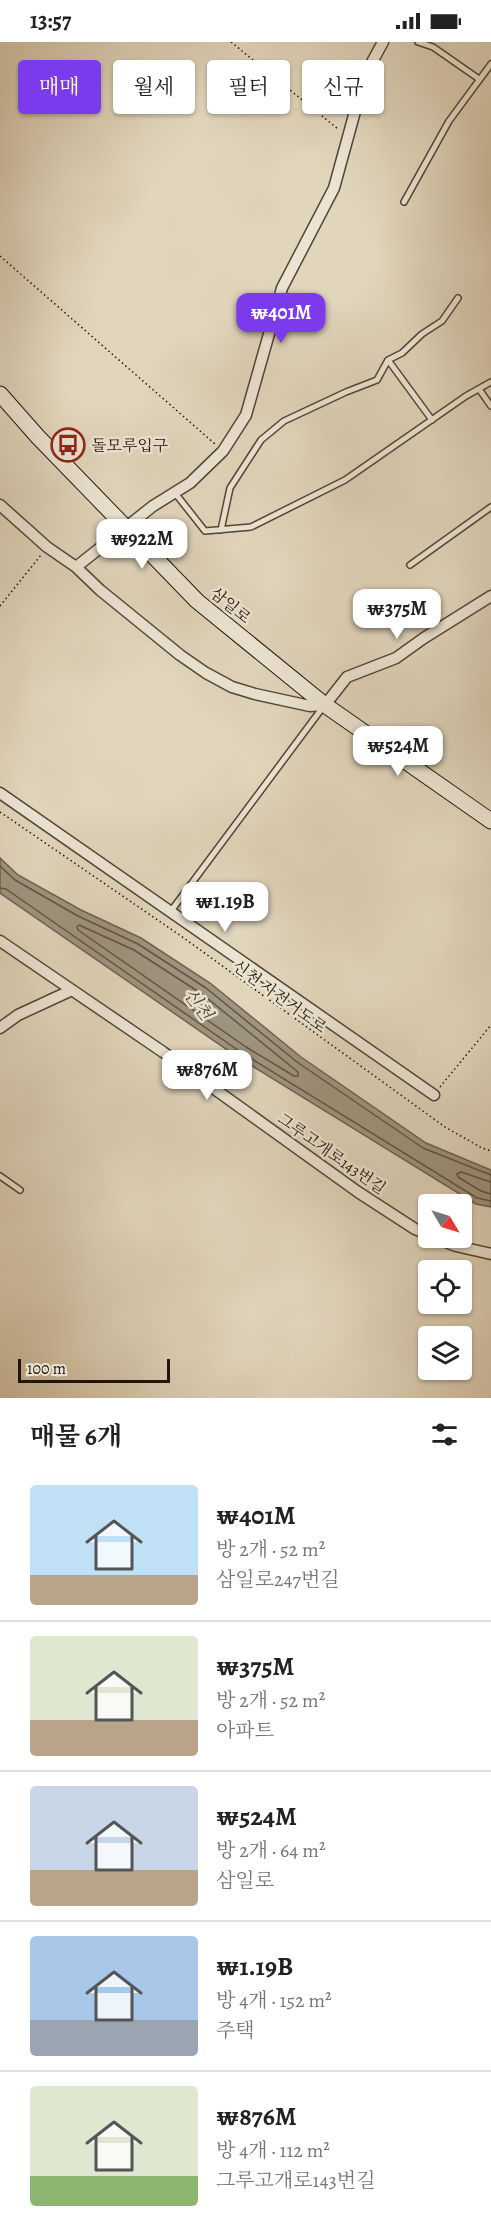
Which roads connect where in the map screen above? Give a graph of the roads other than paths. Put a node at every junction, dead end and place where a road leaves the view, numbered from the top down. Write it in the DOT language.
graph roads {
  1 [pos="382,42"];
  2 [pos="418,42"];
  3 [pos="491,64"];
  4 [pos="480,78"];
  5 [pos="404,202"];
  6 [pos="458,298"];
  7 [pos="388,360"];
  8 [pos="491,382"];
  9 [pos="479,389"];
  10 [pos="0,394"];
  11 [pos="491,406"];
  12 [pos="432,420"];
  13 [pos="175,493"];
  14 [pos="0,505"];
  15 [pos="491,507"];
  16 [pos="125,528"];
  17 [pos="221,530"];
  18 [pos="410,565"];
  19 [pos="76,567"];
  20 [pos="491,596"];
  21 [pos="325,705"];
  22 [pos="0,793"];
  23 [pos="484,813"];
  24 [pos="491,821"];
  25 [pos="170,913"];
  26 [pos="0,941"];
  27 [pos="72,990"];
  28 [pos="0,1028"];
  29 [pos="434,1095"];
  30 [pos="0,1176"];
  31 [pos="20,1190"];
  32 [pos="418,1229"];
  33 [pos="465,1248"];
  34 [pos="491,1254"];
  1 -- 13 [label="street"];
  2 -- 4 [label="lane"];
  3 -- 4 [label="lane"];
  4 -- 5 [label="lane"];
  6 -- 7 [label="lane"];
  7 -- 12 [label="lane"];
  7 -- 17 [label="lane"];
  8 -- 9 [label="lane"];
  9 -- 11 [label="lane"];
  9 -- 12 [label="lane"];
  10 -- 16 [label="main road, 삼일로"];
  12 -- 17 [label="lane"];
  13 -- 16 [label="street"];
  13 -- 17 [label="lane"];
  14 -- 19 [label="street"];
  15 -- 18 [label="lane"];
  16 -- 19 [label="street"];
  16 -- 21 [label="main road, 삼일로"];
  19 -- 21 [label="street"];
  20 -- 21 [label="street"];
  21 -- 23 [label="main road, 삼일로"];
  21 -- 25 [label="lane"];
  22 -- 25 [label="street"];
  23 -- 24 [label="main road, 삼일로"];
  25 -- 29 [label="street"];
  26 -- 27 [label="street, 그루고개로143번길"];
  27 -- 28 [label="street"];
  27 -- 32 [label="street, 그루고개로143번길"];
  30 -- 31 [label="lane"];
  33 -- 34 [label="street"];
}
